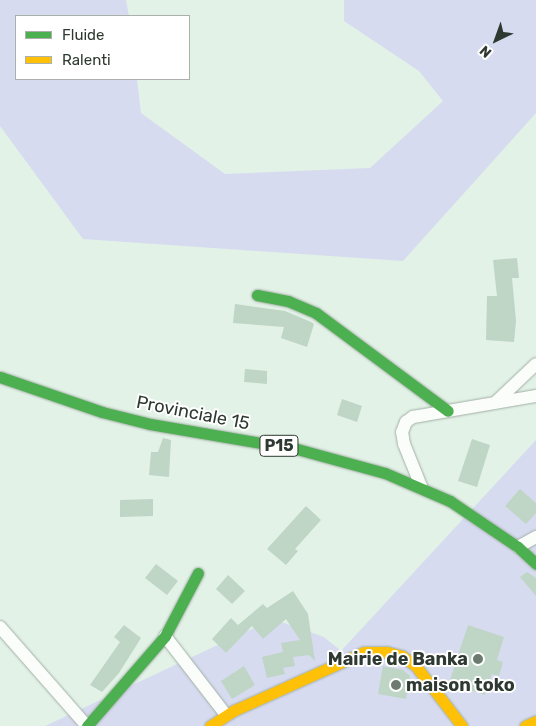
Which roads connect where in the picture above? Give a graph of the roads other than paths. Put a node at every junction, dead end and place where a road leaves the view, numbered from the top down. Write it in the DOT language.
graph roads {
  1 [pos="257,295"];
  2 [pos="536,364"];
  3 [pos="0,377"];
  4 [pos="536,396"];
  5 [pos="496,402"];
  6 [pos="448,410"];
  7 [pos="421,486"];
  8 [pos="536,537"];
  9 [pos="518,547"];
  10 [pos="536,564"];
  11 [pos="198,573"];
  12 [pos="0,627"];
  13 [pos="165,636"];
  14 [pos="226,714"];
  15 [pos="536,720"];
  16 [pos="87,726"];
  17 [pos="210,726"];
  18 [pos="462,726"];
  19 [pos="525,726"];
  1 -- 6 [label="main road"];
  2 -- 5 [label="street"];
  3 -- 7 [label="main road, Provinciale 15 / P15"];
  4 -- 5 [label="street"];
  5 -- 6 [label="street"];
  6 -- 7 [label="street"];
  7 -- 9 [label="main road, Provinciale 15 / P15"];
  8 -- 9 [label="street"];
  9 -- 10 [label="main road, Provinciale 15 / P15"];
  11 -- 13 [label="main road"];
  12 -- 16 [label="street"];
  13 -- 14 [label="street"];
  13 -- 16 [label="main road"];
  14 -- 17 [label="main road"];
  14 -- 18 [label="main road"];
  15 -- 19 [label="main road"];
}
